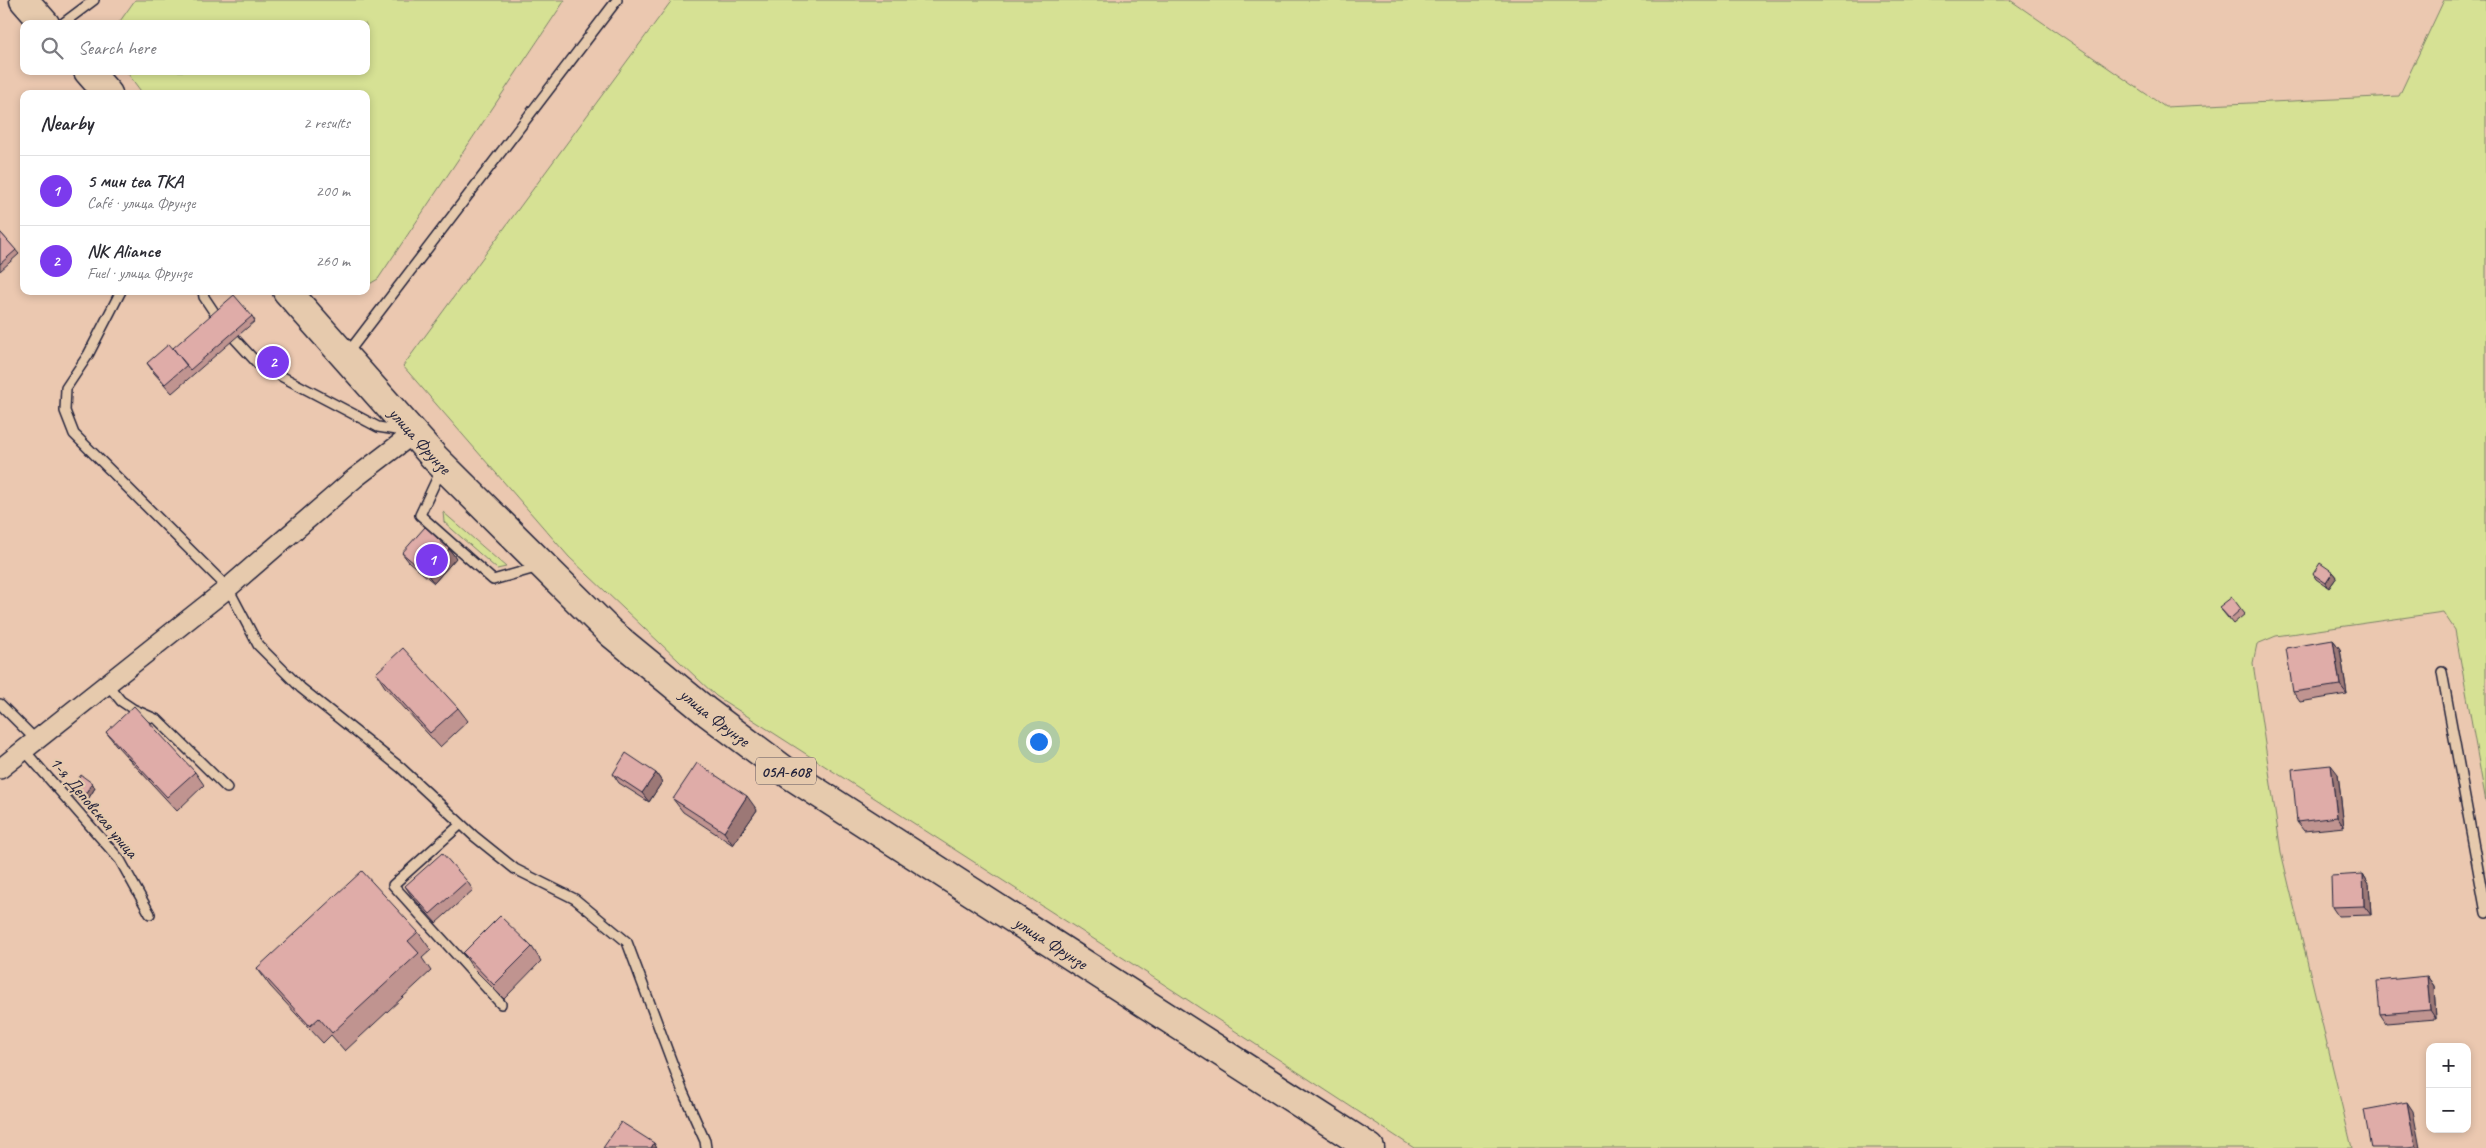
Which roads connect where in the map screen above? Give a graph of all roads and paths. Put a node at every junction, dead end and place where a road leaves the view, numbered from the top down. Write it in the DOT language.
graph roads {
  1 [pos="24,0"];
  2 [pos="94,0"];
  3 [pos="617,0"];
  4 [pos="41,20"];
  5 [pos="66,20"];
  6 [pos="91,75"];
  7 [pos="105,90"];
  8 [pos="119,295"];
  9 [pos="204,295"];
  10 [pos="290,295"];
  11 [pos="218,318"];
  12 [pos="235,339"];
  13 [pos="345,356"];
  14 [pos="414,433"];
  15 [pos="444,466"];
  16 [pos="544,566"];
  17 [pos="228,588"];
  18 [pos="2442,672"];
  19 [pos="107,684"];
  20 [pos="0,704"];
  21 [pos="30,745"];
  22 [pos="0,769"];
  23 [pos="227,788"];
  24 [pos="461,824"];
  25 [pos="2486,913"];
  26 [pos="150,914"];
  27 [pos="501,1004"];
  28 [pos="706,1148"];
  29 [pos="1370,1148"];
  1 -- 4 [label="main road"];
  2 -- 5 [label="lane"];
  3 -- 13 [label="lane"];
  6 -- 7 [label="main road"];
  8 -- 17 [label="lane"];
  9 -- 11 [label="lane"];
  10 -- 13 [label="main road, улица Фрунзе / 05А-608"];
  12 -- 14 [label="lane"];
  13 -- 14 [label="main road, улица Фрунзе / 05А-608"];
  14 -- 15 [label="main road, улица Фрунзе / 05А-608"];
  14 -- 17 [label="street"];
  15 -- 16 [label="main road, улица Фрунзе / 05А-608"];
  15 -- 16 [label="lane"];
  16 -- 29 [label="main road, улица Фрунзе / 05А-608"];
  17 -- 19 [label="street"];
  17 -- 24 [label="lane"];
  18 -- 25 [label="lane"];
  19 -- 21 [label="street"];
  19 -- 23 [label="lane"];
  20 -- 21 [label="lane, 1-я Деповская улица"];
  21 -- 22 [label="street"];
  21 -- 26 [label="lane, 1-я Деповская улица"];
  24 -- 27 [label="lane"];
  24 -- 28 [label="lane"];
}
